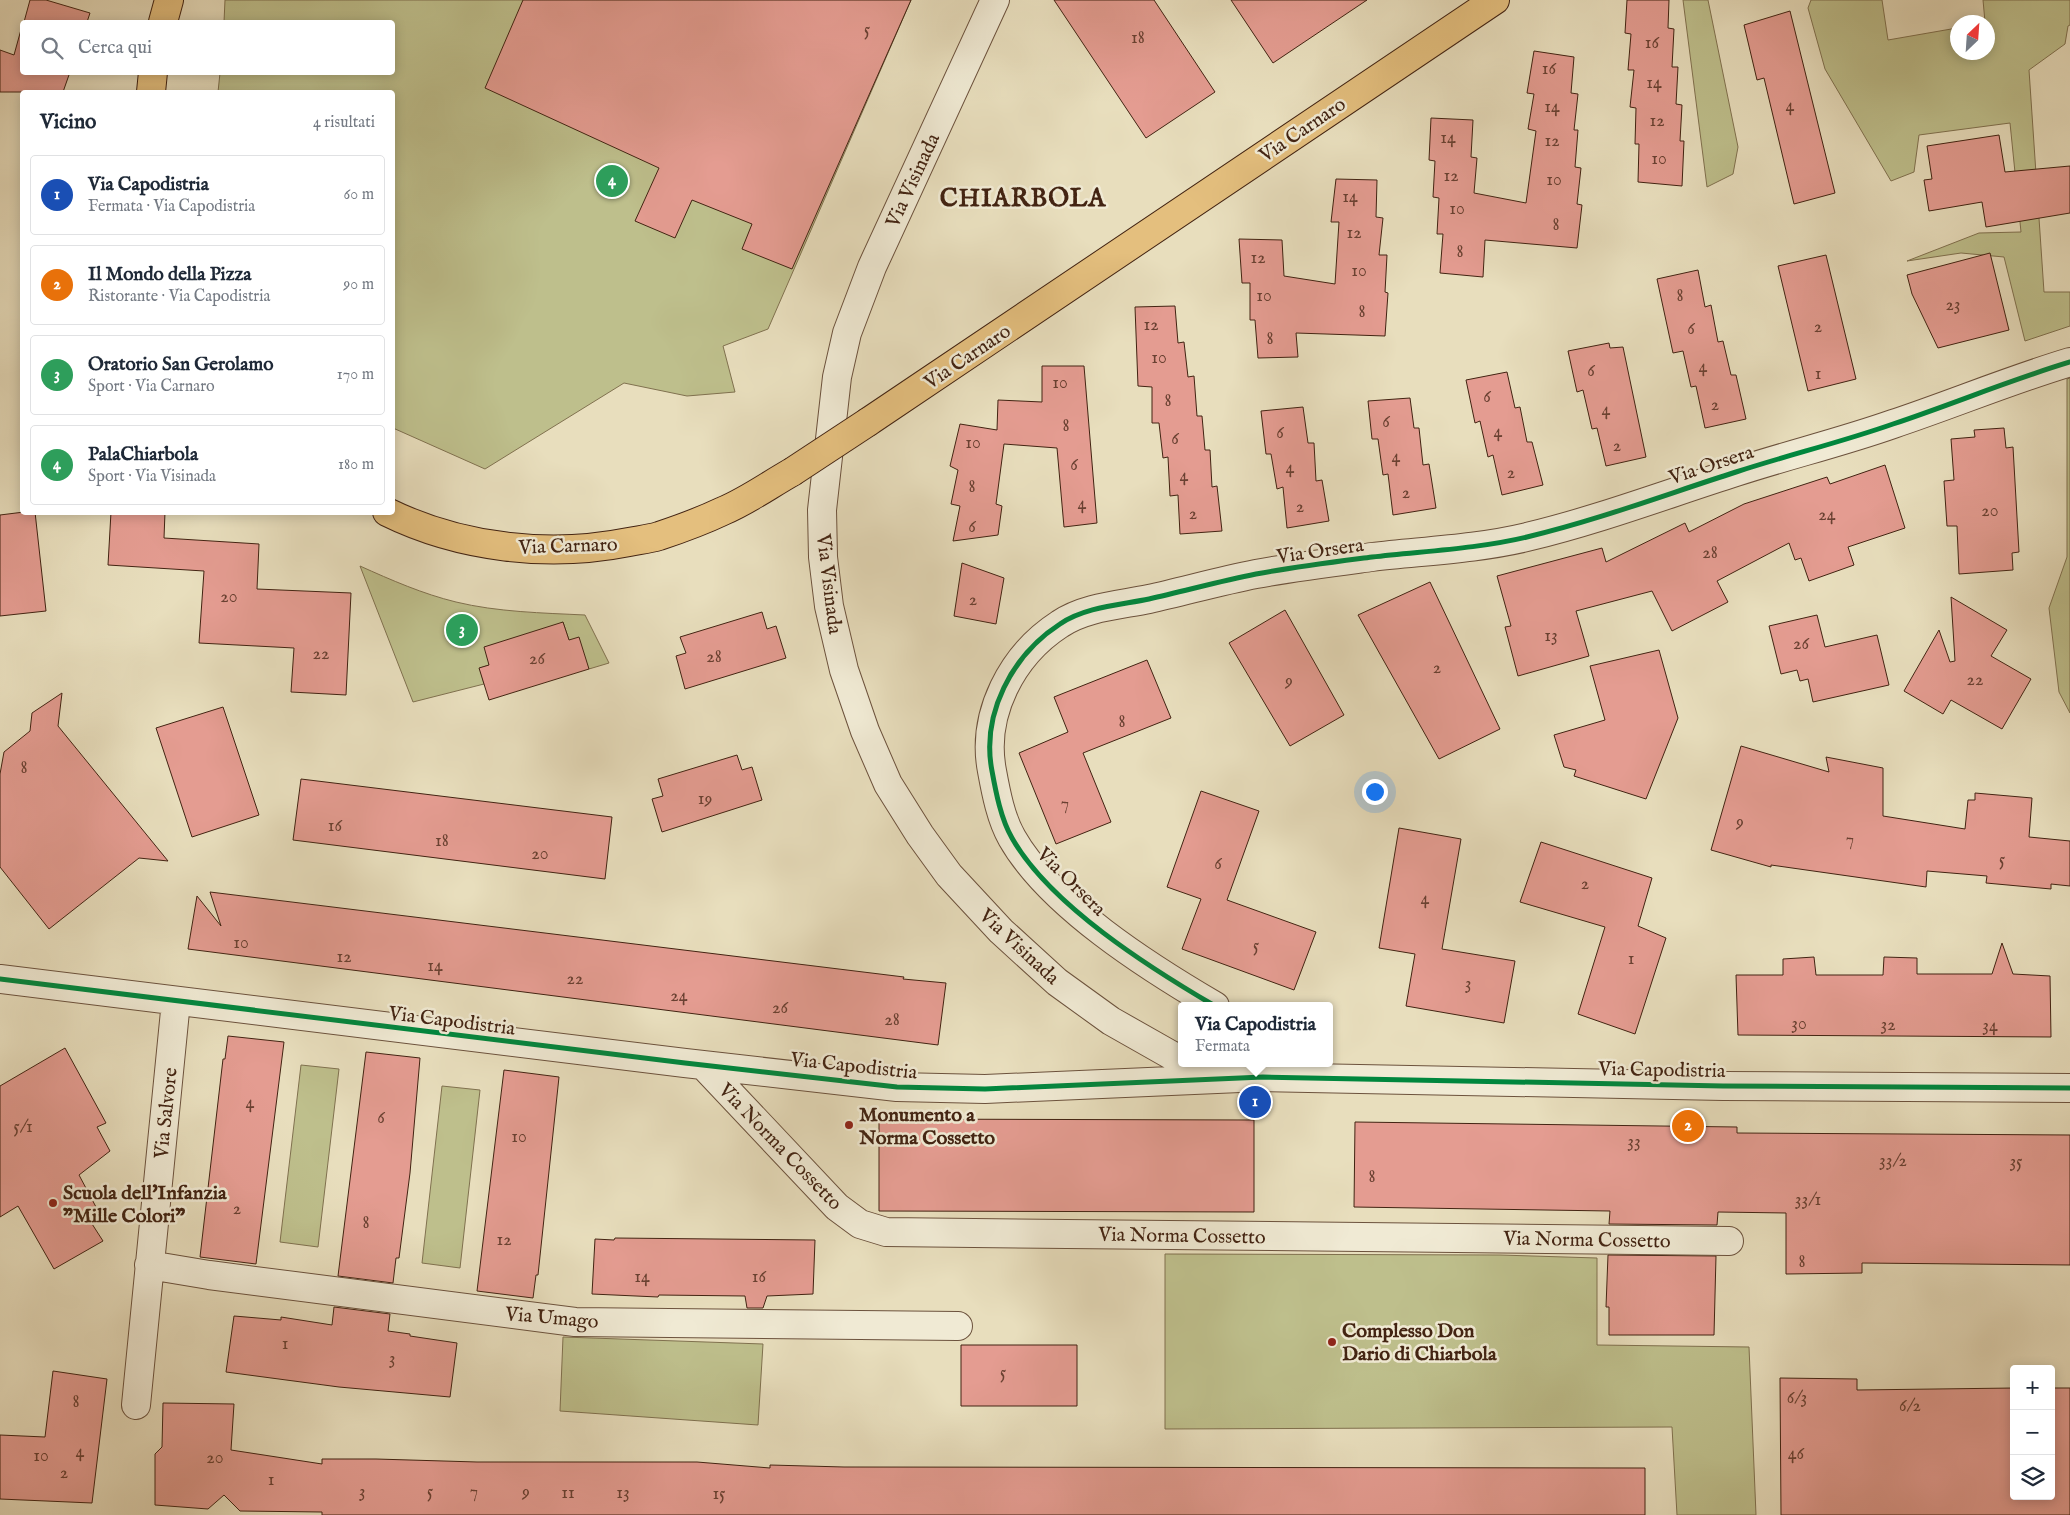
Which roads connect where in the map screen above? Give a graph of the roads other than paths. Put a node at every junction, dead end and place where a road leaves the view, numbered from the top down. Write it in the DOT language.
graph roads {
  1 [pos="169,0"];
  2 [pos="995,0"];
  3 [pos="1494,0"];
  4 [pos="163,20"];
  5 [pos="153,75"];
  6 [pos="151,90"];
  7 [pos="2070,362"];
  8 [pos="393,515"];
  9 [pos="0,979"];
  10 [pos="176,1001"];
  11 [pos="1208,1002"];
  12 [pos="1178,1058"];
  13 [pos="703,1065"];
  14 [pos="1205,1067"];
  15 [pos="1263,1070"];
  16 [pos="2070,1088"];
  17 [pos="1729,1241"];
  18 [pos="149,1265"];
  19 [pos="958,1326"];
  20 [pos="136,1405"];
  1 -- 4 [label="main road"];
  2 -- 12 [label="street, Via Visinada"];
  3 -- 8 [label="main road, Via Carnaro, bridge"];
  5 -- 6 [label="main road"];
  7 -- 11 [label="street, Via Orsera"];
  9 -- 10 [label="street, Via Capodistria"];
  10 -- 13 [label="street, Via Capodistria"];
  10 -- 18 [label="street, Via Salvore"];
  13 -- 15 [label="street, Via Capodistria"];
  13 -- 17 [label="street, Via Norma Cossetto"];
  14 -- 15 [label="street"];
  15 -- 16 [label="street, Via Capodistria"];
  18 -- 19 [label="street, Via Umago"];
  18 -- 20 [label="street, Via Salvore"];
}
